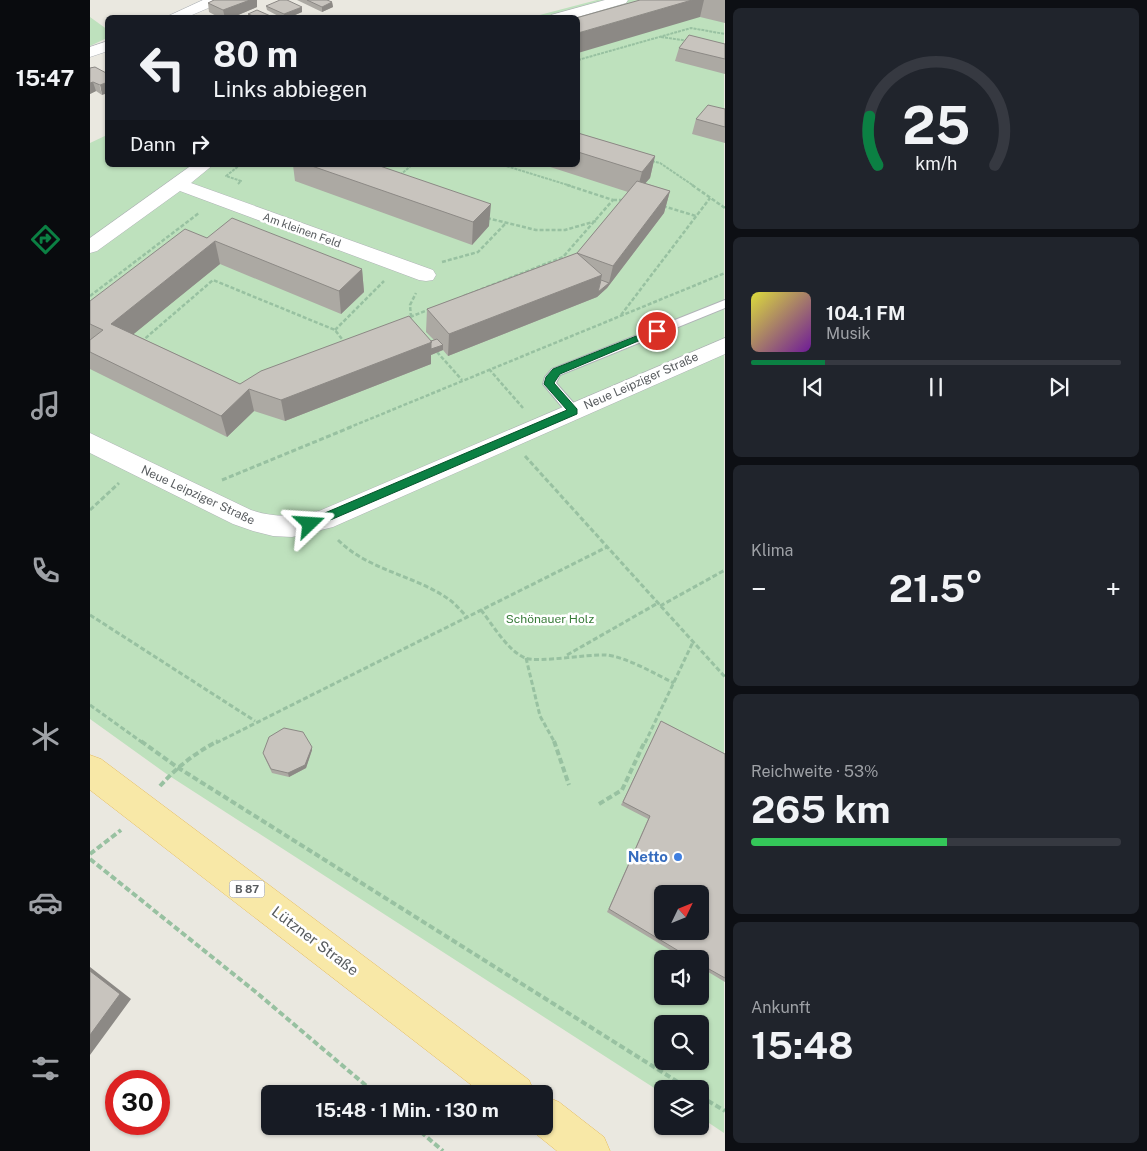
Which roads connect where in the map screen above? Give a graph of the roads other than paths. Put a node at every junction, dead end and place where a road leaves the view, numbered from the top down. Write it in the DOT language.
graph roads {
  1 [pos="215,0"];
  2 [pos="621,0"];
  3 [pos="178,15"];
  4 [pos="567,15"];
  5 [pos="105,46"];
  6 [pos="90,52"];
  7 [pos="201,167"];
  8 [pos="177,184"];
  9 [pos="90,248"];
  10 [pos="426,275"];
  11 [pos="724,304"];
  12 [pos="724,345"];
  13 [pos="573,411"];
  14 [pos="90,442"];
  15 [pos="90,770"];
  16 [pos="503,1085"];
  17 [pos="553,1122"];
  18 [pos="590,1151"];
  1 -- 3 [label="street"];
  2 -- 4 [label="street"];
  5 -- 6 [label="street"];
  7 -- 8 [label="street"];
  8 -- 9 [label="street"];
  8 -- 10 [label="street, Am kleinen Feld"];
  11 -- 13 [label="lane"];
  12 -- 13 [label="street, Neue Leipziger Straße"];
  13 -- 14 [label="street, Neue Leipziger Straße"];
  15 -- 16 [label="main road, Lützner Straße / B 87"];
  17 -- 18 [label="main road"];
}
